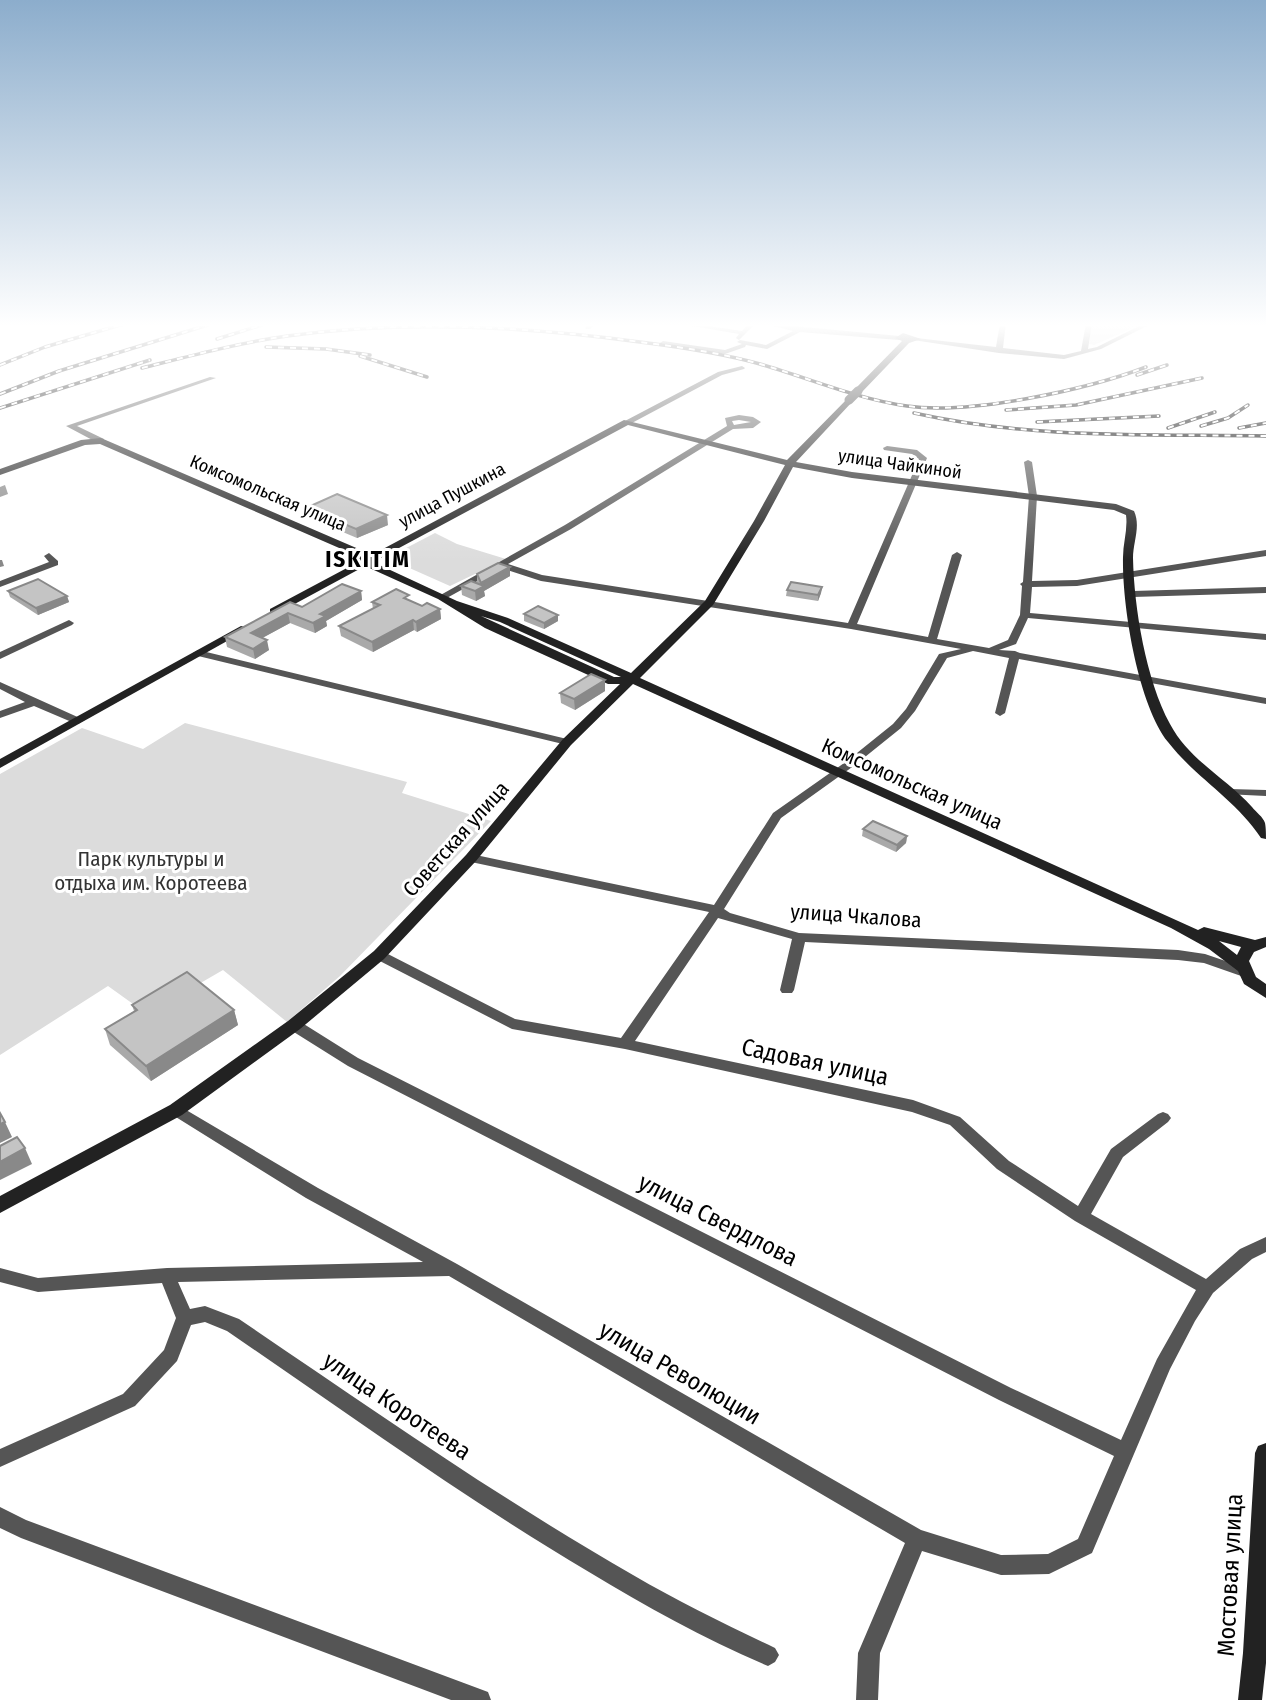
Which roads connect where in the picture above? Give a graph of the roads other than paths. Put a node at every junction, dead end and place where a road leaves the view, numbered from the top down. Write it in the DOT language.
graph roads {
  1 [pos="140,402"];
  2 [pos="664,402"];
  3 [pos="847,402"];
  4 [pos="627,422"];
  5 [pos="731,427"];
  6 [pos="101,441"];
  7 [pos="708,443"];
  8 [pos="887,448"];
  9 [pos="1028,462"];
  10 [pos="788,463"];
  11 [pos="0,472"];
  12 [pos="912,484"];
  13 [pos="1033,496"];
  14 [pos="1266,553"];
  15 [pos="957,555"];
  16 [pos="50,556"];
  17 [pos="365,561"];
  18 [pos="501,565"];
  19 [pos="1129,573"];
  20 [pos="0,584"];
  21 [pos="1025,584"];
  22 [pos="1266,590"];
  23 [pos="1133,594"];
  24 [pos="442,597"];
  25 [pos="709,603"];
  26 [pos="268,614"];
  27 [pos="1025,615"];
  28 [pos="256,621"];
  29 [pos="69,623"];
  30 [pos="851,626"];
  31 [pos="1137,626"];
  32 [pos="1266,637"];
  33 [pos="932,640"];
  34 [pos="984,649"];
  35 [pos="198,653"];
  36 [pos="1015,654"];
  37 [pos="0,656"];
  38 [pos="1146,678"];
  39 [pos="633,679"];
  40 [pos="0,685"];
  41 [pos="1266,701"];
  42 [pos="34,702"];
  43 [pos="1000,713"];
  44 [pos="0,715"];
  45 [pos="78,721"];
  46 [pos="567,742"];
  47 [pos="0,764"];
  48 [pos="836,772"];
  49 [pos="1229,792"];
  50 [pos="1266,793"];
  51 [pos="1266,835"];
  52 [pos="471,858"];
  53 [pos="717,910"];
  54 [pos="1176,924"];
  55 [pos="799,937"];
  56 [pos="1260,943"];
  57 [pos="379,955"];
  58 [pos="1243,969"];
  59 [pos="787,990"];
  60 [pos="1266,992"];
  61 [pos="293,1026"];
  62 [pos="625,1044"];
  63 [pos="176,1110"];
  64 [pos="1163,1118"];
  65 [pos="0,1205"];
  66 [pos="1081,1216"];
  67 [pos="1266,1244"];
  68 [pos="451,1269"];
  69 [pos="0,1275"];
  70 [pos="167,1275"];
  71 [pos="1208,1288"];
  72 [pos="185,1318"];
  73 [pos="1124,1451"];
  74 [pos="1266,1454"];
  75 [pos="0,1458"];
  76 [pos="0,1517"];
  77 [pos="916,1539"];
  78 [pos="768,1655"];
  79 [pos="480,1700"];
  80 [pos="867,1700"];
  81 [pos="1250,1700"];
  1 -- 6 [label="street"];
  2 -- 4 [label="street, улица Пушкина"];
  3 -- 10 [label="main road, Советская улица"];
  4 -- 7 [label="main road, улица Чайкиной"];
  4 -- 17 [label="main road, улица Пушкина"];
  5 -- 7 [label="street"];
  6 -- 11 [label="main road"];
  6 -- 17 [label="main road, Комсомольская улица"];
  7 -- 10 [label="main road, улица Чайкиной"];
  7 -- 18 [label="street"];
  8 -- 12 [label="street"];
  9 -- 13 [label="street"];
  10 -- 12 [label="main road, улица Чайкиной"];
  10 -- 25 [label="main road, Советская улица"];
  12 -- 13 [label="main road, улица Чайкиной"];
  12 -- 30 [label="street"];
  13 -- 19 [label="main road, улица Чайкиной"];
  13 -- 21 [label="street"];
  14 -- 19 [label="street"];
  15 -- 33 [label="street"];
  16 -- 20 [label="street"];
  17 -- 24 [label="main road, Комсомольская улица"];
  17 -- 26 [label="main road, улица Пушкина"];
  18 -- 24 [label="street"];
  18 -- 25 [label="street"];
  19 -- 21 [label="street"];
  19 -- 23 [label="main road"];
  21 -- 27 [label="street"];
  22 -- 23 [label="street"];
  23 -- 31 [label="main road"];
  24 -- 39 [label="main road, Комсомольская улица"];
  25 -- 30 [label="street"];
  25 -- 39 [label="main road, Советская улица"];
  27 -- 31 [label="street"];
  27 -- 34 [label="street"];
  28 -- 35 [label="main road"];
  29 -- 37 [label="street"];
  30 -- 33 [label="street"];
  31 -- 32 [label="street"];
  31 -- 38 [label="main road"];
  33 -- 34 [label="street"];
  34 -- 36 [label="street"];
  34 -- 48 [label="street"];
  35 -- 45 [label="main road"];
  35 -- 46 [label="street"];
  36 -- 38 [label="street"];
  36 -- 43 [label="street"];
  38 -- 41 [label="street"];
  38 -- 49 [label="main road"];
  39 -- 46 [label="main road, Советская улица"];
  39 -- 48 [label="main road, Комсомольская улица"];
  40 -- 42 [label="street"];
  42 -- 44 [label="street"];
  42 -- 45 [label="street"];
  45 -- 47 [label="main road"];
  46 -- 52 [label="main road, Советская улица"];
  48 -- 53 [label="street"];
  48 -- 54 [label="main road, Комсомольская улица"];
  49 -- 50 [label="street"];
  49 -- 51 [label="main road"];
  52 -- 53 [label="street, улица Чкалова"];
  52 -- 57 [label="main road, Советская улица"];
  53 -- 55 [label="street, улица Чкалова"];
  53 -- 62 [label="street"];
  54 -- 56 [label="main road, Комсомольская улица"];
  54 -- 58 [label="main road, Комсомольская улица"];
  55 -- 58 [label="street, улица Чкалова"];
  55 -- 59 [label="street"];
  56 -- 58 [label="main road"];
  57 -- 61 [label="main road, Советская улица"];
  57 -- 62 [label="street, Садовая улица"];
  58 -- 60 [label="main road, Комсомольская улица"];
  61 -- 63 [label="main road, Советская улица"];
  61 -- 73 [label="street, улица Свердлова"];
  62 -- 66 [label="street, Садовая улица"];
  63 -- 65 [label="main road, Советская улица"];
  63 -- 68 [label="street, улица Революции"];
  64 -- 66 [label="street"];
  66 -- 71 [label="street, Садовая улица"];
  67 -- 71 [label="street"];
  68 -- 70 [label="street"];
  68 -- 77 [label="street, улица Революции"];
  69 -- 70 [label="street"];
  70 -- 72 [label="street"];
  71 -- 73 [label="street"];
  72 -- 75 [label="street"];
  72 -- 78 [label="street, улица Коротеева"];
  73 -- 77 [label="street, улица Революции"];
  74 -- 81 [label="main road, Мостовая улица"];
  76 -- 79 [label="street"];
  77 -- 80 [label="street"];
}
